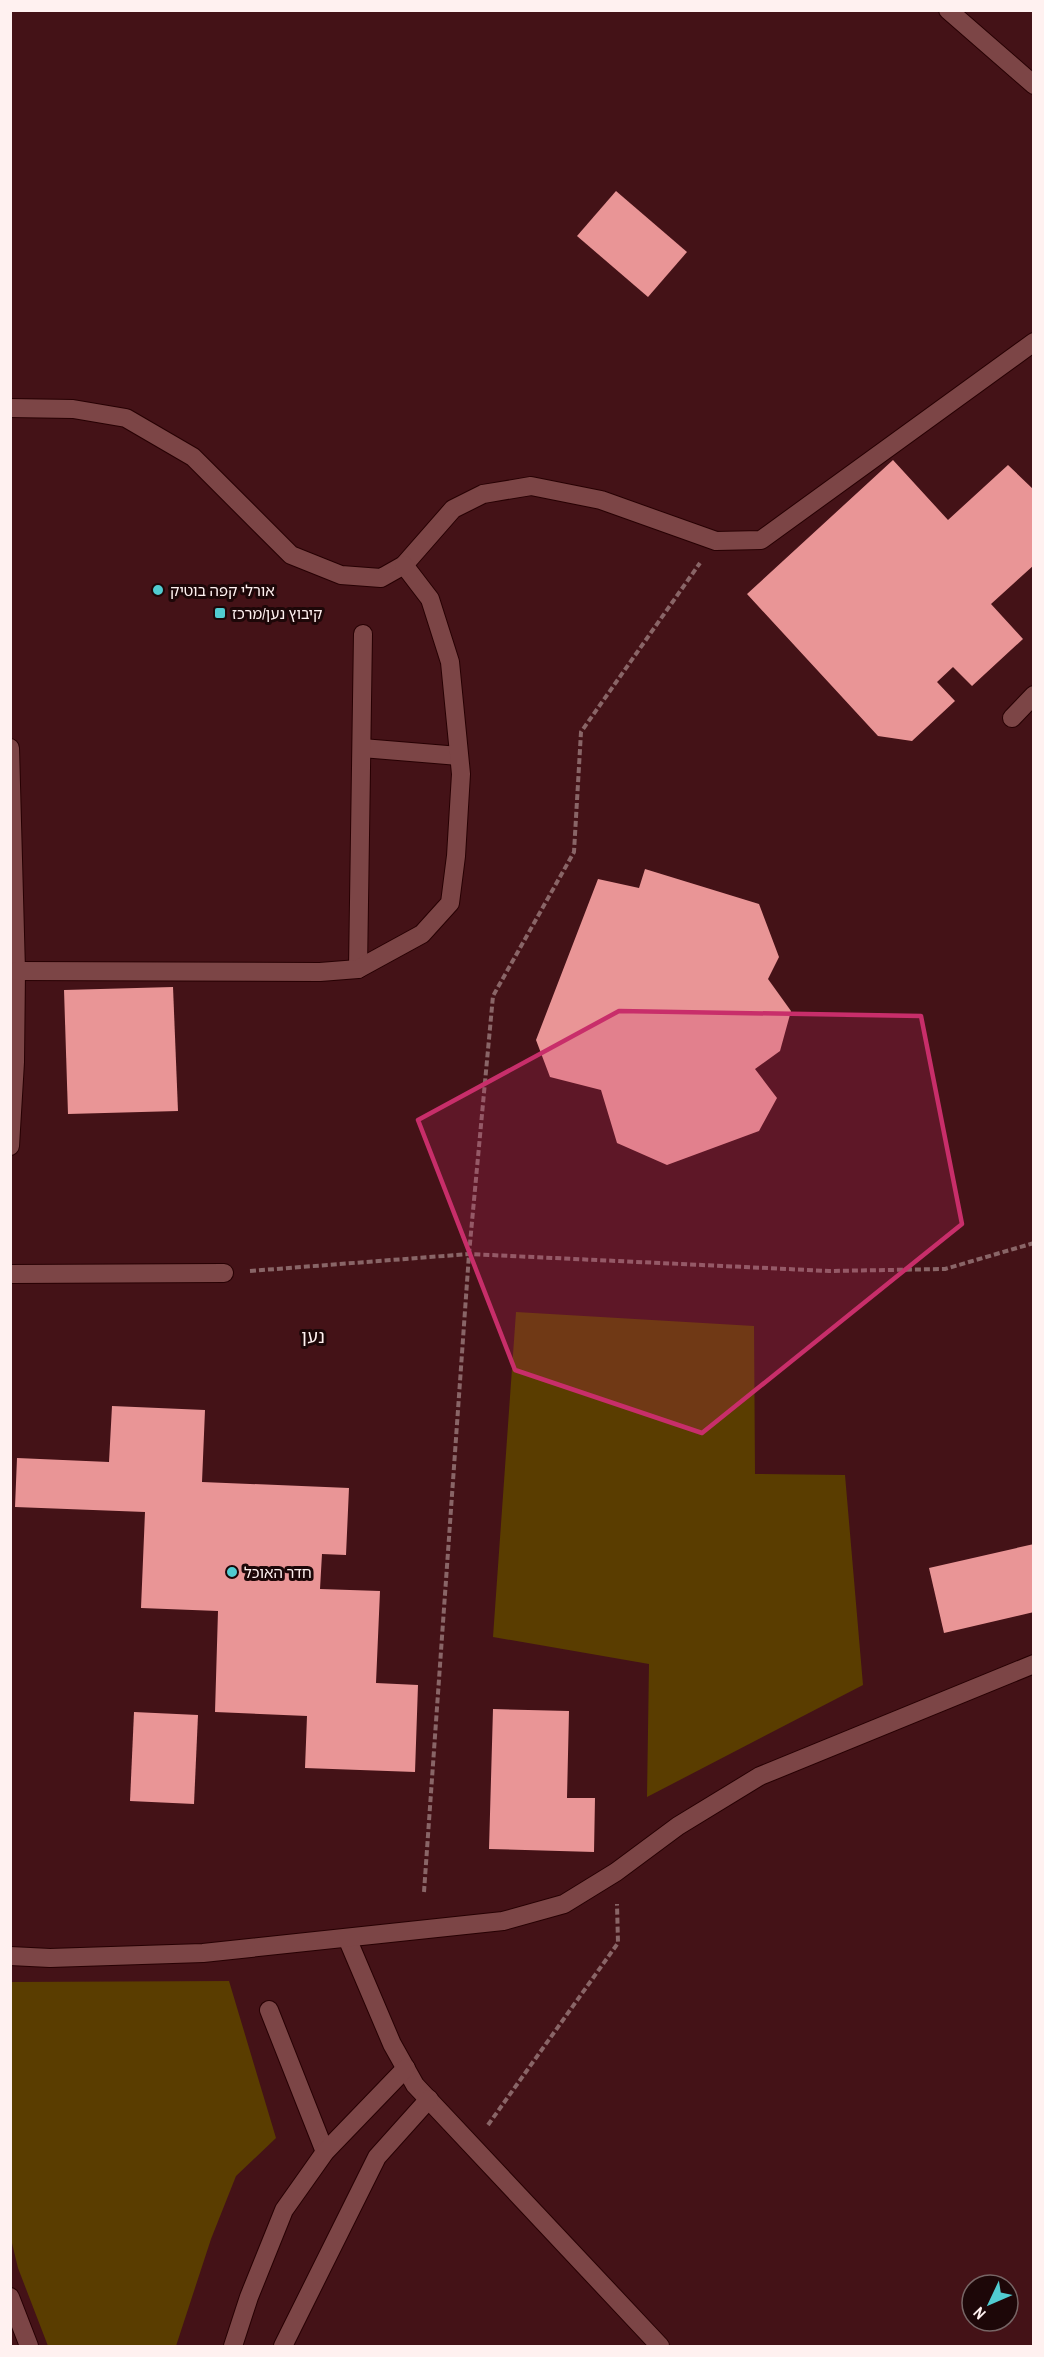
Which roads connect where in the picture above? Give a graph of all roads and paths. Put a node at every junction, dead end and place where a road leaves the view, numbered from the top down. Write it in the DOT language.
graph roads {
  1 [pos="948,10"];
  2 [pos="1034,85"];
  3 [pos="1034,342"];
  4 [pos="10,408"];
  5 [pos="716,541"];
  6 [pos="404,565"];
  7 [pos="363,634"];
  8 [pos="1034,695"];
  9 [pos="1012,718"];
  10 [pos="10,748"];
  11 [pos="362,748"];
  12 [pos="459,756"];
  13 [pos="358,969"];
  14 [pos="16,971"];
  15 [pos="10,1146"];
  16 [pos="1034,1243"];
  17 [pos="469,1254"];
  18 [pos="224,1273"];
  19 [pos="10,1274"];
  20 [pos="1031,1667"];
  21 [pos="616,1872"];
  22 [pos="424,1892"];
  23 [pos="347,1938"];
  24 [pos="10,1956"];
  25 [pos="269,2010"];
  26 [pos="406,2068"];
  27 [pos="429,2099"];
  28 [pos="473,2145"];
  29 [pos="325,2152"];
  30 [pos="10,2297"];
  31 [pos="29,2346"];
  32 [pos="233,2346"];
  33 [pos="283,2346"];
  34 [pos="660,2346"];
  1 -- 2 [label="street"];
  3 -- 5 [label="street"];
  4 -- 6 [label="street"];
  5 -- 6 [label="street"];
  5 -- 17 [label="path"];
  6 -- 12 [label="street"];
  7 -- 11 [label="street"];
  8 -- 9 [label="street"];
  10 -- 14 [label="street"];
  11 -- 12 [label="street"];
  11 -- 13 [label="street"];
  12 -- 13 [label="street"];
  13 -- 14 [label="street"];
  14 -- 15 [label="street"];
  16 -- 17 [label="path"];
  17 -- 18 [label="path"];
  17 -- 22 [label="path"];
  18 -- 19 [label="street"];
  20 -- 21 [label="street"];
  21 -- 23 [label="street"];
  21 -- 28 [label="path"];
  23 -- 24 [label="street"];
  23 -- 26 [label="street"];
  25 -- 29 [label="street"];
  26 -- 27 [label="street"];
  26 -- 29 [label="street"];
  27 -- 28 [label="street"];
  27 -- 33 [label="street"];
  28 -- 34 [label="street"];
  29 -- 32 [label="street"];
  30 -- 31 [label="street"];
}
